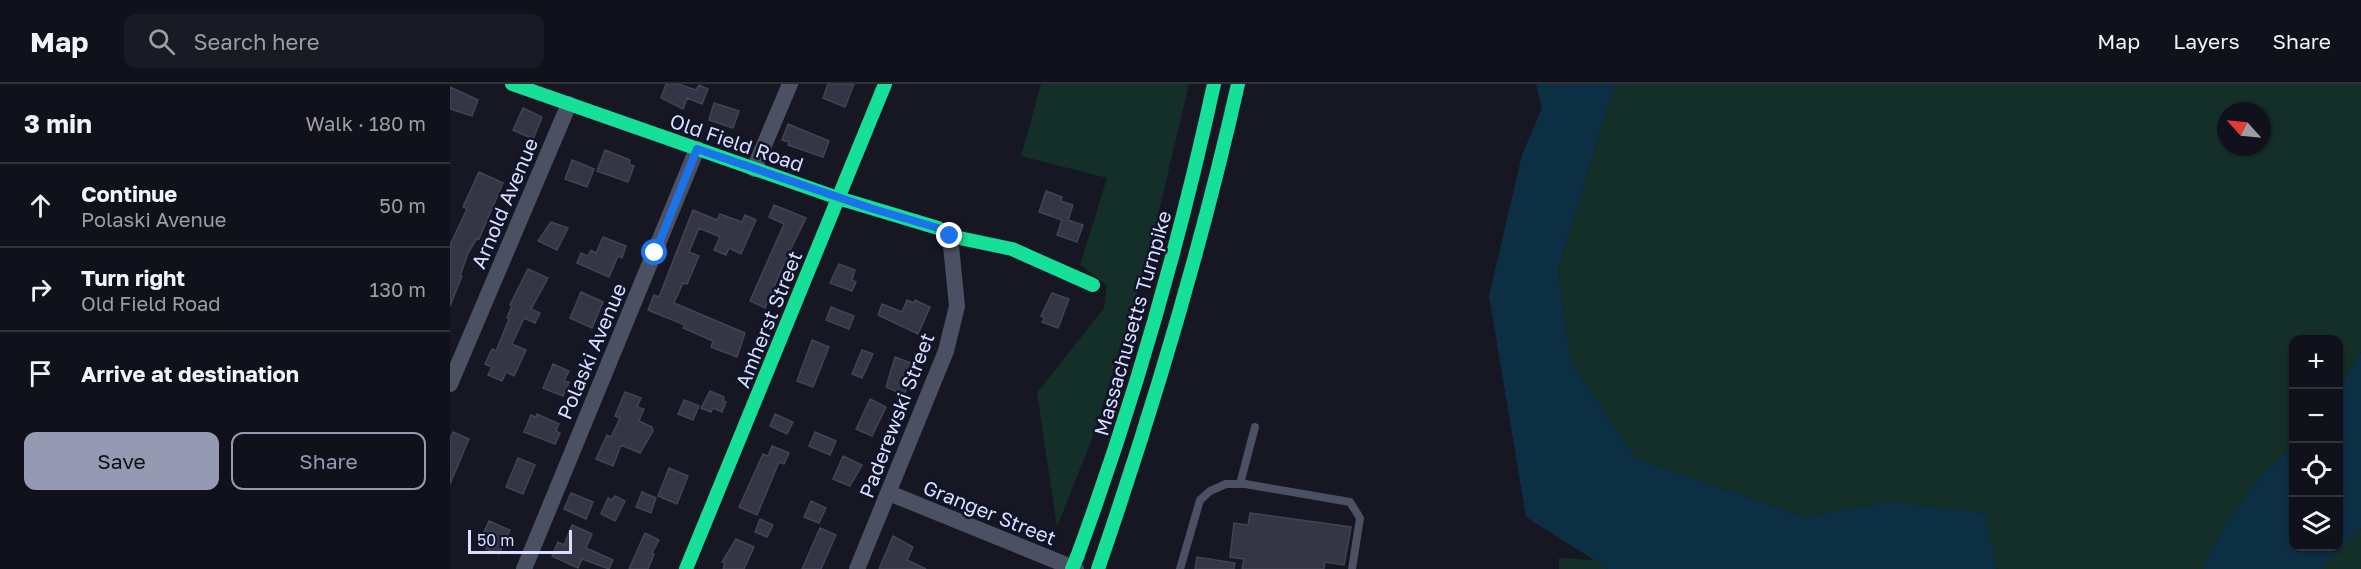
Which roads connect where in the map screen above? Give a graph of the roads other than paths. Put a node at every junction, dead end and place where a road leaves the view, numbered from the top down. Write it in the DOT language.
graph roads {
  1 [pos="512,84"];
  2 [pos="790,84"];
  3 [pos="885,84"];
  4 [pos="1214,84"];
  5 [pos="1238,84"];
  6 [pos="569,104"];
  7 [pos="697,149"];
  8 [pos="754,168"];
  9 [pos="838,198"];
  10 [pos="950,236"];
  11 [pos="1093,285"];
  12 [pos="450,384"];
  13 [pos="1255,427"];
  14 [pos="1240,484"];
  15 [pos="889,493"];
  16 [pos="1075,565"];
  17 [pos="1098,567"];
  18 [pos="524,569"];
  19 [pos="686,569"];
  20 [pos="857,569"];
  21 [pos="1180,569"];
  22 [pos="1352,569"];
  1 -- 6 [label="main road, Old Field Road"];
  2 -- 8 [label="street"];
  3 -- 9 [label="main road, Amherst Street"];
  4 -- 16 [label="main road, Massachusetts Turnpike"];
  5 -- 17 [label="main road"];
  6 -- 7 [label="main road, Old Field Road"];
  6 -- 12 [label="street, Arnold Avenue"];
  7 -- 8 [label="main road, Old Field Road"];
  7 -- 18 [label="street, Polaski Avenue"];
  8 -- 9 [label="main road, Old Field Road"];
  9 -- 10 [label="main road, Old Field Road"];
  9 -- 19 [label="main road, Amherst Street"];
  10 -- 11 [label="main road, Old Field Road"];
  10 -- 15 [label="street, Paderewski Street"];
  13 -- 14 [label="lane"];
  14 -- 21 [label="lane"];
  14 -- 22 [label="lane"];
  15 -- 16 [label="street, Granger Street"];
  15 -- 20 [label="street, Paderewski Street"];
}
